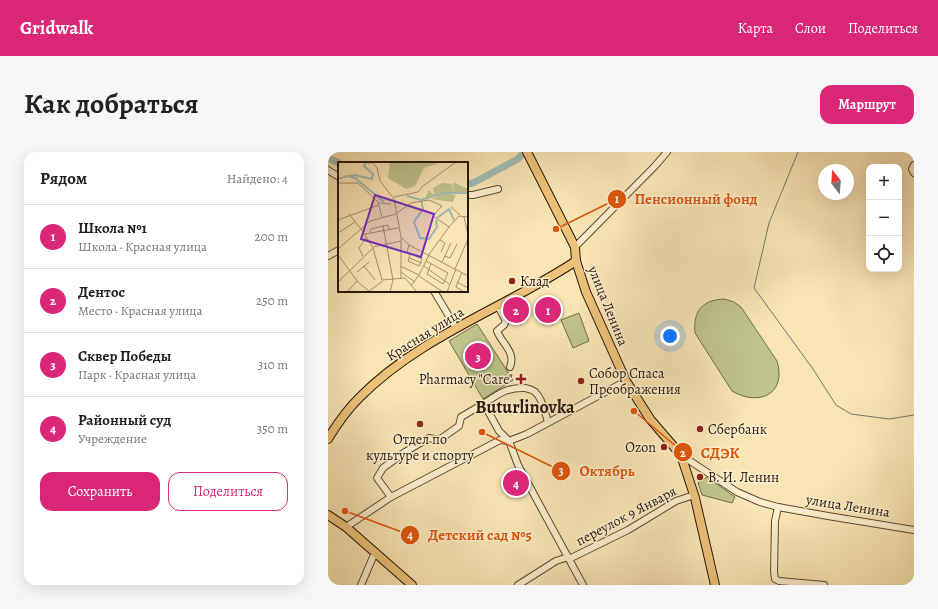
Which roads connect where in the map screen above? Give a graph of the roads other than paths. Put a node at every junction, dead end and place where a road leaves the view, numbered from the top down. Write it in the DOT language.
graph roads {
  1 [pos="527,152"];
  2 [pos="667,152"];
  3 [pos="328,170"];
  4 [pos="338,176"];
  5 [pos="498,189"];
  6 [pos="468,195"];
  7 [pos="575,247"];
  8 [pos="338,251"];
  9 [pos="328,256"];
  10 [pos="576,261"];
  11 [pos="435,292"];
  12 [pos="498,306"];
  13 [pos="456,328"];
  14 [pos="510,367"];
  15 [pos="626,380"];
  16 [pos="485,403"];
  17 [pos="548,422"];
  18 [pos="328,439"];
  19 [pos="509,441"];
  20 [pos="681,455"];
  21 [pos="694,495"];
  22 [pos="391,497"];
  23 [pos="778,507"];
  24 [pos="328,516"];
  25 [pos="346,527"];
  26 [pos="914,530"];
  27 [pos="377,554"];
  28 [pos="568,558"];
  29 [pos="808,584"];
  30 [pos="361,585"];
  31 [pos="412,585"];
  32 [pos="518,585"];
  33 [pos="583,585"];
  34 [pos="715,585"];
  35 [pos="824,585"];
  1 -- 7 [label="main road, улица Ленина"];
  2 -- 7 [label="street"];
  3 -- 4 [label="street"];
  5 -- 6 [label="street"];
  7 -- 10 [label="main road, улица Ленина"];
  8 -- 9 [label="street"];
  10 -- 12 [label="main road, Красная улица"];
  10 -- 15 [label="main road, улица Ленина"];
  11 -- 13 [label="street"];
  12 -- 13 [label="main road, Красная улица"];
  12 -- 14 [label="street"];
  13 -- 18 [label="main road, Красная улица"];
  15 -- 17 [label="street"];
  15 -- 20 [label="main road, улица Ленина"];
  16 -- 17 [label="street"];
  16 -- 19 [label="street"];
  16 -- 22 [label="street"];
  17 -- 19 [label="street"];
  19 -- 22 [label="street"];
  19 -- 28 [label="street"];
  20 -- 21 [label="main road"];
  20 -- 23 [label="street, улица Ленина"];
  21 -- 28 [label="street, переулок 9 Января"];
  21 -- 34 [label="main road"];
  22 -- 25 [label="street"];
  23 -- 26 [label="street, улица Ленина"];
  23 -- 29 [label="street"];
  24 -- 25 [label="main road"];
  25 -- 27 [label="main road"];
  27 -- 30 [label="street"];
  27 -- 31 [label="main road"];
  28 -- 32 [label="street, переулок 9 Января"];
  28 -- 33 [label="street"];
  29 -- 35 [label="street"];
}
